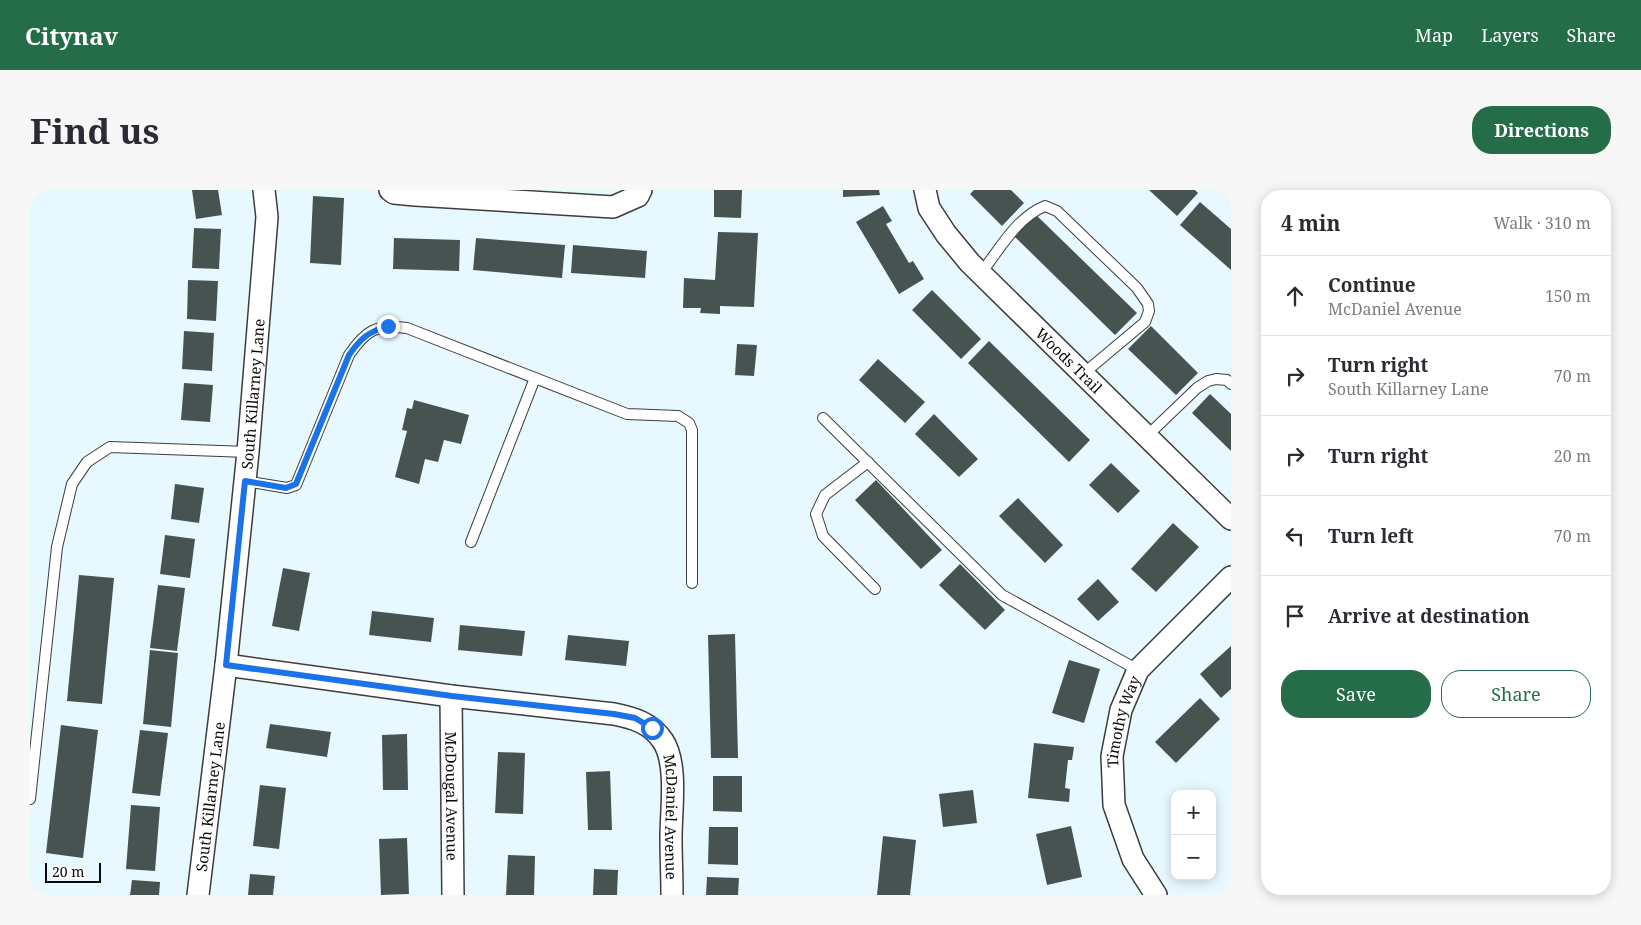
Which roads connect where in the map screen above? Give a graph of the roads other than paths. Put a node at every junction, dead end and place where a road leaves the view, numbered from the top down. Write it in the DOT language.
graph roads {
  1 [pos="264,190"];
  2 [pos="390,190"];
  3 [pos="641,190"];
  4 [pos="925,190"];
  5 [pos="416,192"];
  6 [pos="981,273"];
  7 [pos="1083,374"];
  8 [pos="536,378"];
  9 [pos="1231,384"];
  10 [pos="823,418"];
  11 [pos="1147,436"];
  12 [pos="248,452"];
  13 [pos="868,462"];
  14 [pos="245,481"];
  15 [pos="1231,519"];
  16 [pos="471,542"];
  17 [pos="1231,576"];
  18 [pos="692,583"];
  19 [pos="875,589"];
  20 [pos="226,665"];
  21 [pos="1138,670"];
  22 [pos="452,696"];
  23 [pos="30,799"];
  24 [pos="198,895"];
  25 [pos="453,895"];
  26 [pos="672,895"];
  27 [pos="1156,895"];
  1 -- 12 [label="street, South Killarney Lane"];
  2 -- 5 [label="street"];
  3 -- 5 [label="street"];
  4 -- 6 [label="street, Woods Trail"];
  6 -- 7 [label="street, Woods Trail"];
  6 -- 7 [label="lane"];
  7 -- 11 [label="street, Woods Trail"];
  8 -- 14 [label="lane"];
  8 -- 16 [label="lane"];
  8 -- 18 [label="lane"];
  9 -- 11 [label="lane"];
  10 -- 13 [label="lane"];
  11 -- 15 [label="street, Woods Trail"];
  12 -- 14 [label="street, South Killarney Lane"];
  12 -- 23 [label="lane"];
  13 -- 19 [label="lane"];
  13 -- 21 [label="lane"];
  14 -- 20 [label="street, South Killarney Lane"];
  17 -- 21 [label="street, Timothy Way"];
  20 -- 22 [label="street, McDaniel Avenue"];
  20 -- 24 [label="street, South Killarney Lane"];
  21 -- 27 [label="street, Timothy Way"];
  22 -- 25 [label="street, McDougal Avenue"];
  22 -- 26 [label="street, McDaniel Avenue"];
}
